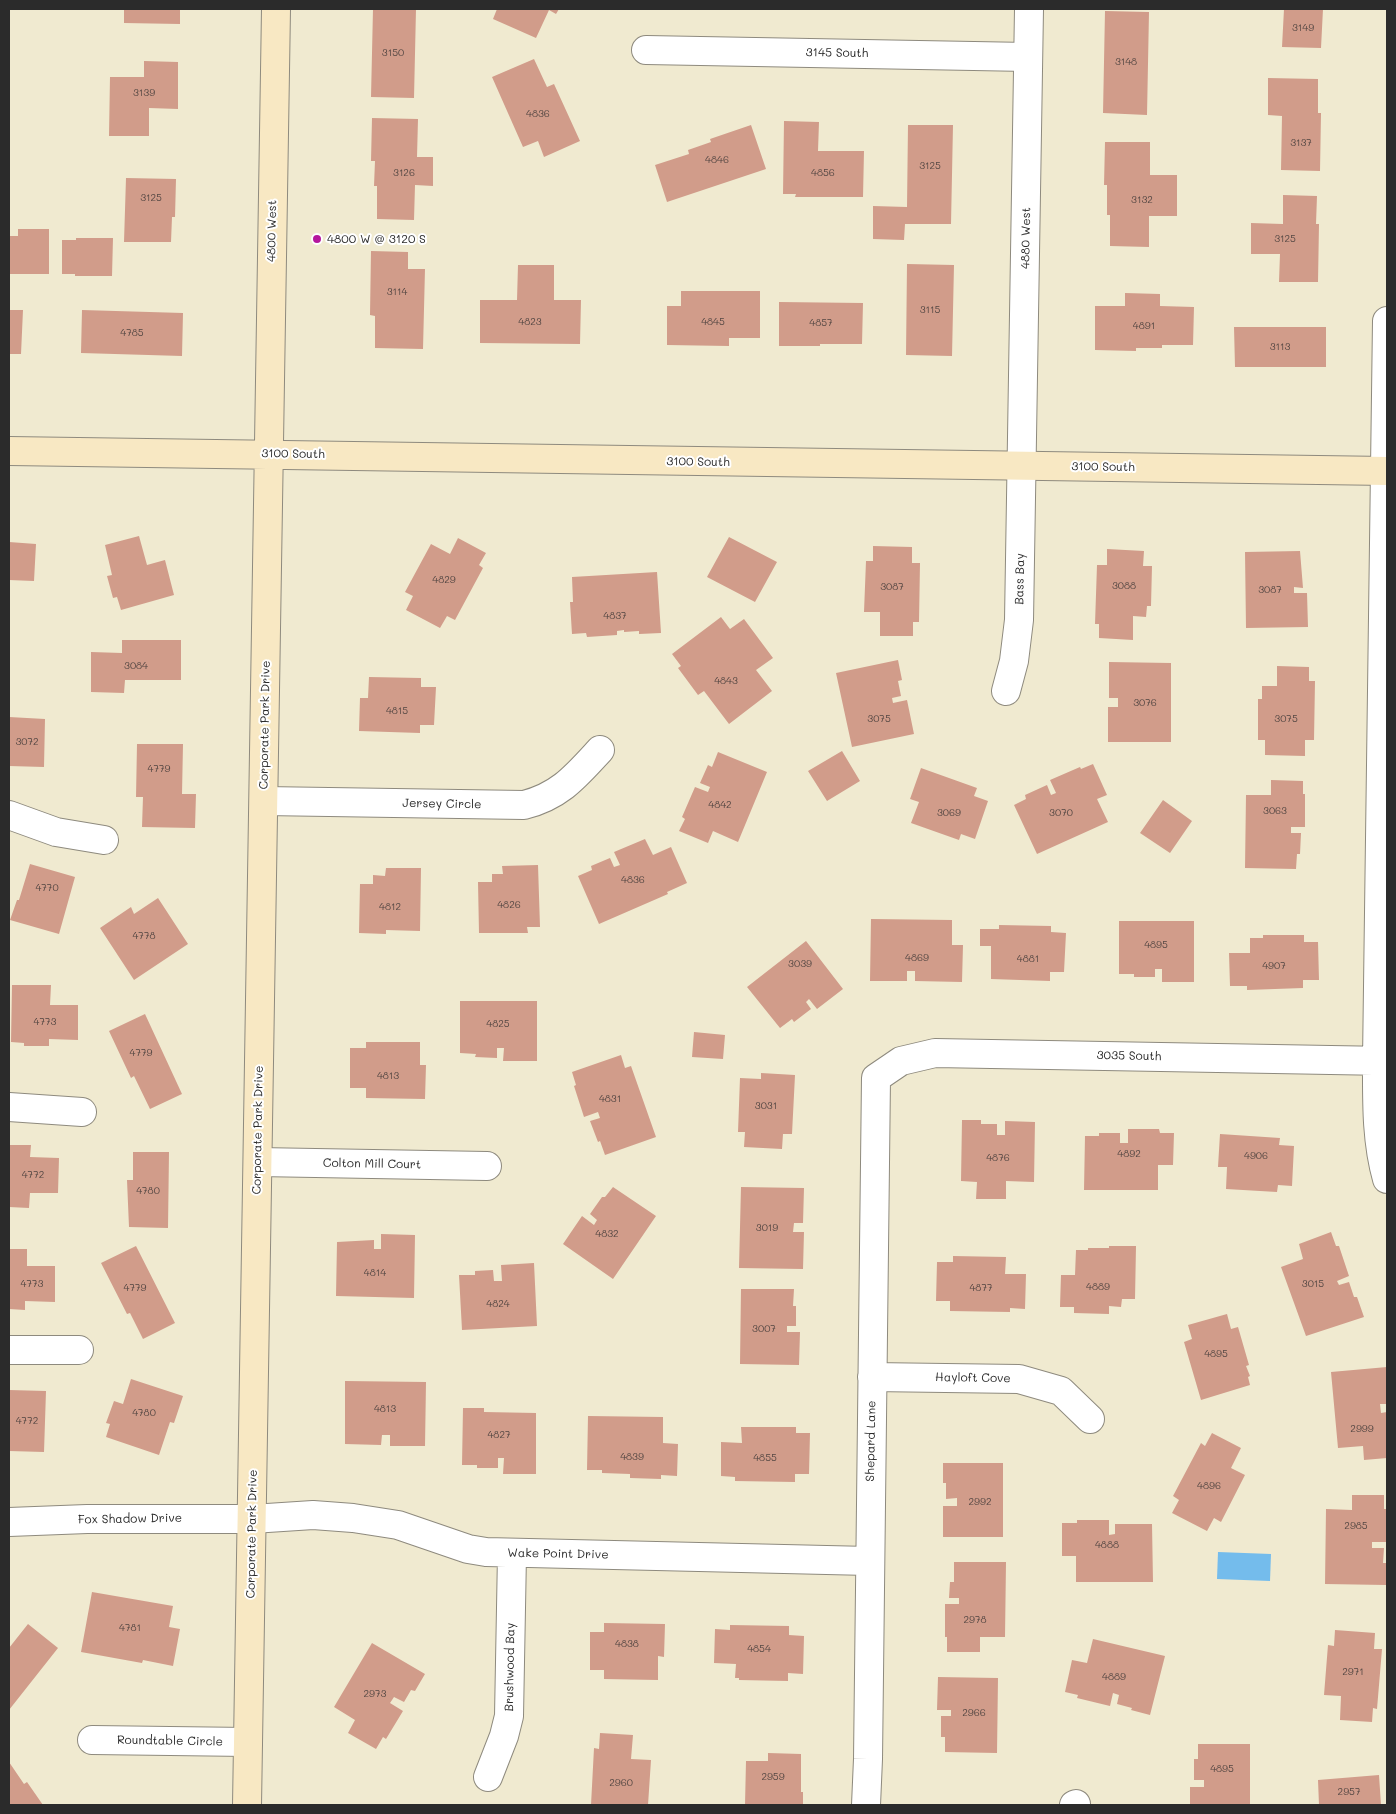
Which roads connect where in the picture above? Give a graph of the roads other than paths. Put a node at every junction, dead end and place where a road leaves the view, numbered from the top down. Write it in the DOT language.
graph roads {
  1 [pos="276,9"];
  2 [pos="1029,9"];
  3 [pos="646,50"];
  4 [pos="1028,57"];
  5 [pos="1387,320"];
  6 [pos="9,451"];
  7 [pos="268,454"];
  8 [pos="1022,466"];
  9 [pos="1386,471"];
  10 [pos="1006,691"];
  11 [pos="600,750"];
  12 [pos="264,801"];
  13 [pos="9,815"];
  14 [pos="104,840"];
  15 [pos="1382,1061"];
  16 [pos="876,1078"];
  17 [pos="9,1107"];
  18 [pos="82,1112"];
  19 [pos="258,1162"];
  20 [pos="487,1166"];
  21 [pos="1387,1179"];
  22 [pos="9,1350"];
  23 [pos="79,1350"];
  24 [pos="872,1377"];
  25 [pos="1090,1419"];
  26 [pos="252,1519"];
  27 [pos="9,1522"];
  28 [pos="512,1554"];
  29 [pos="869,1561"];
  30 [pos="92,1740"];
  31 [pos="248,1742"];
  32 [pos="488,1777"];
  33 [pos="247,1805"];
  34 [pos="866,1805"];
  1 -- 7 [label="main road, 4800 West"];
  2 -- 4 [label="street, 4880 West"];
  3 -- 4 [label="street, 3145 South"];
  4 -- 8 [label="street, 4880 West"];
  5 -- 9 [label="street"];
  6 -- 7 [label="main road, 3100 South"];
  7 -- 8 [label="main road, 3100 South"];
  7 -- 12 [label="main road, Corporate Park Drive"];
  8 -- 9 [label="main road, 3100 South"];
  8 -- 10 [label="street, Bass Bay"];
  9 -- 15 [label="street"];
  11 -- 12 [label="street, Jersey Circle"];
  12 -- 19 [label="main road, Corporate Park Drive"];
  13 -- 14 [label="street"];
  15 -- 16 [label="street, 3035 South"];
  15 -- 21 [label="street"];
  16 -- 24 [label="street, Shepard Lane"];
  17 -- 18 [label="street"];
  19 -- 20 [label="street, Colton Mill Court"];
  19 -- 26 [label="main road, Corporate Park Drive"];
  22 -- 23 [label="street"];
  24 -- 25 [label="street, Hayloft Cove"];
  24 -- 29 [label="street, Shepard Lane"];
  26 -- 27 [label="street, Fox Shadow Drive"];
  26 -- 28 [label="street, Wake Point Drive"];
  26 -- 31 [label="main road, Corporate Park Drive"];
  28 -- 29 [label="street, Wake Point Drive"];
  28 -- 32 [label="street, Brushwood Bay"];
  29 -- 34 [label="street, Shepard Lane"];
  30 -- 31 [label="street, Roundtable Circle"];
  31 -- 33 [label="main road, Corporate Park Drive"];
}
